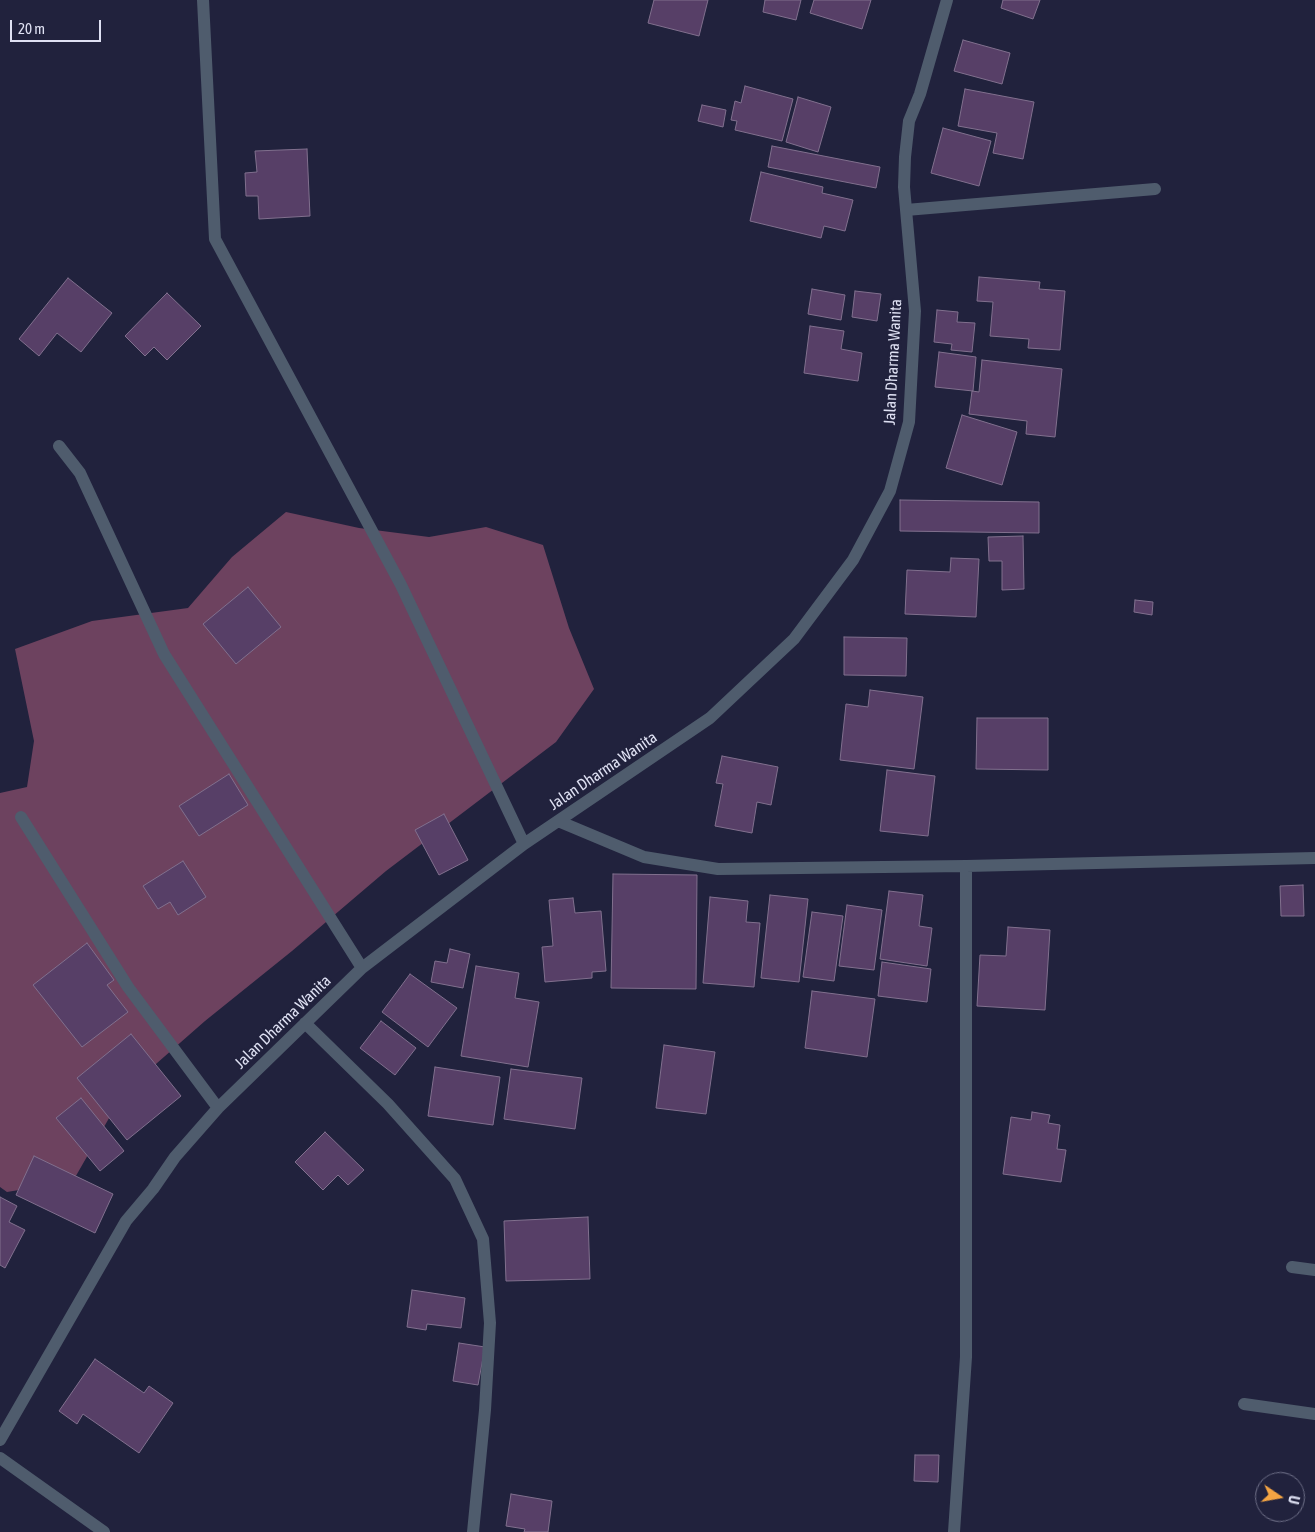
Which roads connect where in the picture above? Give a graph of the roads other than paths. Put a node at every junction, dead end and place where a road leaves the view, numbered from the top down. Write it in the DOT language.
graph roads {
  1 [pos="203,0"];
  2 [pos="947,0"];
  3 [pos="1155,189"];
  4 [pos="906,210"];
  5 [pos="59,446"];
  6 [pos="21,816"];
  7 [pos="558,821"];
  8 [pos="524,844"];
  9 [pos="1315,858"];
  10 [pos="966,866"];
  11 [pos="362,968"];
  12 [pos="305,1023"];
  13 [pos="218,1108"];
  14 [pos="1292,1267"];
  15 [pos="1315,1270"];
  16 [pos="1244,1404"];
  17 [pos="1315,1414"];
  18 [pos="0,1440"];
  19 [pos="0,1458"];
  20 [pos="104,1532"];
  21 [pos="473,1532"];
  22 [pos="954,1532"];
  1 -- 8 [label="street"];
  2 -- 4 [label="street, Jalan Dharma Wanita"];
  3 -- 4 [label="street"];
  4 -- 7 [label="street, Jalan Dharma Wanita"];
  5 -- 11 [label="street"];
  6 -- 13 [label="street"];
  7 -- 8 [label="street, Jalan Dharma Wanita"];
  7 -- 10 [label="street"];
  8 -- 11 [label="street, Jalan Dharma Wanita"];
  9 -- 10 [label="street"];
  10 -- 22 [label="street"];
  11 -- 12 [label="street, Jalan Dharma Wanita"];
  12 -- 13 [label="street, Jalan Dharma Wanita"];
  12 -- 21 [label="street"];
  13 -- 18 [label="street, Jalan Dharma Wanita"];
  14 -- 15 [label="street"];
  16 -- 17 [label="street"];
  19 -- 20 [label="street"];
}
